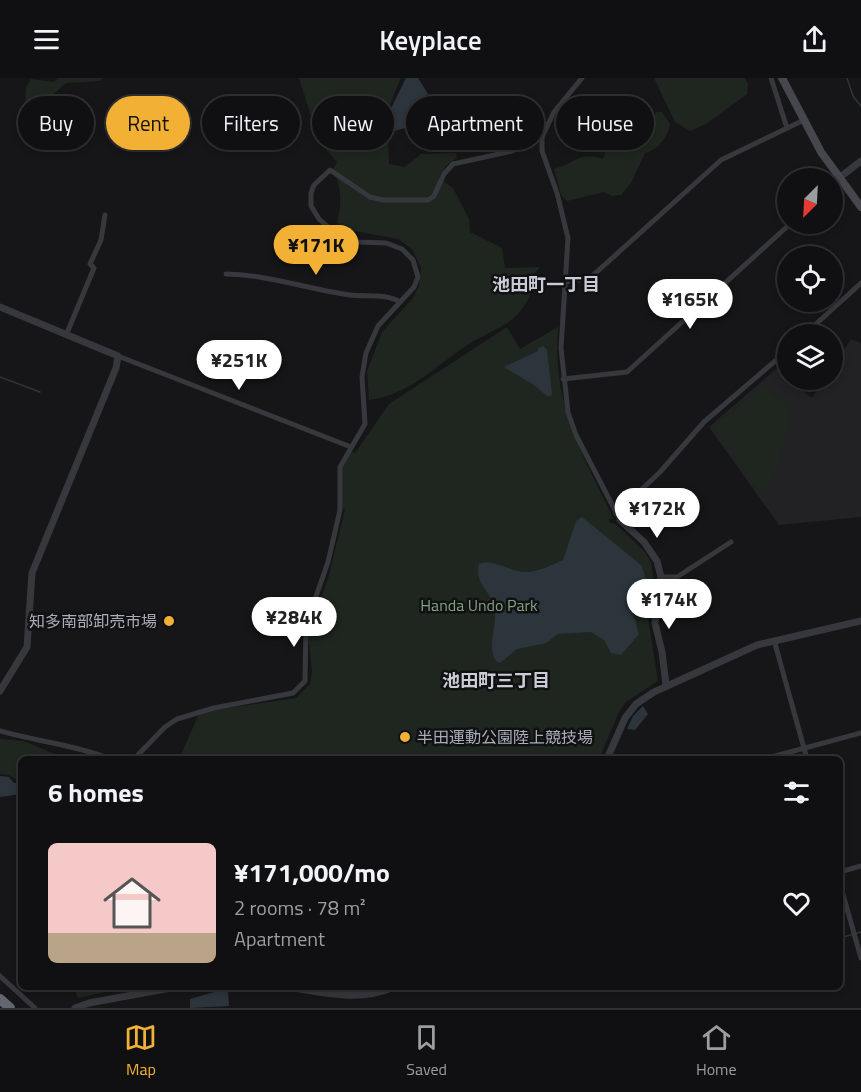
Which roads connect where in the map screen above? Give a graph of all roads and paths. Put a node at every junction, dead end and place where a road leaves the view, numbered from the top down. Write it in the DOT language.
graph roads {
  1 [pos="582,78"];
  2 [pos="771,78"];
  3 [pos="782,78"];
  4 [pos="804,120"];
  5 [pos="787,128"];
  6 [pos="544,133"];
  7 [pos="514,150"];
  8 [pos="542,150"];
  9 [pos="861,161"];
  10 [pos="829,168"];
  11 [pos="843,176"];
  12 [pos="843,189"];
  13 [pos="861,207"];
  14 [pos="105,215"];
  15 [pos="779,234"];
  16 [pos="226,274"];
  17 [pos="566,282"];
  18 [pos="861,284"];
  19 [pos="400,302"];
  20 [pos="0,307"];
  21 [pos="816,324"];
  22 [pos="67,333"];
  23 [pos="118,356"];
  24 [pos="777,359"];
  25 [pos="563,379"];
  26 [pos="351,447"];
  27 [pos="618,517"];
  28 [pos="731,542"];
  29 [pos="661,577"];
  30 [pos="861,621"];
  31 [pos="774,640"];
  32 [pos="666,685"];
  33 [pos="0,692"];
  34 [pos="0,731"];
  35 [pos="861,732"];
  36 [pos="804,748"];
  37 [pos="103,756"];
  38 [pos="139,756"];
  39 [pos="608,756"];
  40 [pos="775,756"];
  41 [pos="806,756"];
  42 [pos="861,866"];
  43 [pos="843,871"];
  44 [pos="843,895"];
  45 [pos="861,958"];
  46 [pos="0,976"];
  47 [pos="160,990"];
  48 [pos="308,990"];
  49 [pos="385,990"];
  50 [pos="0,999"];
  51 [pos="10,1008"];
  52 [pos="35,1008"];
  53 [pos="75,1008"];
  1 -- 6 [label="street"];
  2 -- 5 [label="street"];
  3 -- 4 [label="main road"];
  4 -- 5 [label="street"];
  4 -- 10 [label="main road"];
  5 -- 17 [label="street"];
  7 -- 19 [label="street"];
  8 -- 17 [label="street"];
  9 -- 11 [label="street"];
  12 -- 13 [label="main road"];
  14 -- 22 [label="street"];
  15 -- 25 [label="street"];
  16 -- 19 [label="street"];
  17 -- 25 [label="street"];
  18 -- 21 [label="street"];
  19 -- 26 [label="street"];
  20 -- 22 [label="street"];
  22 -- 23 [label="street"];
  23 -- 26 [label="street"];
  23 -- 33 [label="street"];
  24 -- 27 [label="street"];
  25 -- 27 [label="street"];
  26 -- 38 [label="street"];
  27 -- 29 [label="street"];
  28 -- 29 [label="street"];
  29 -- 32 [label="street"];
  30 -- 31 [label="street"];
  31 -- 32 [label="street"];
  31 -- 36 [label="street"];
  32 -- 39 [label="street"];
  34 -- 37 [label="street"];
  35 -- 36 [label="street"];
  36 -- 40 [label="street"];
  36 -- 41 [label="street"];
  42 -- 43 [label="street"];
  44 -- 45 [label="street"];
  46 -- 52 [label="street"];
  47 -- 53 [label="street"];
  48 -- 49 [label="street"];
  50 -- 51 [label="highway"];
}
